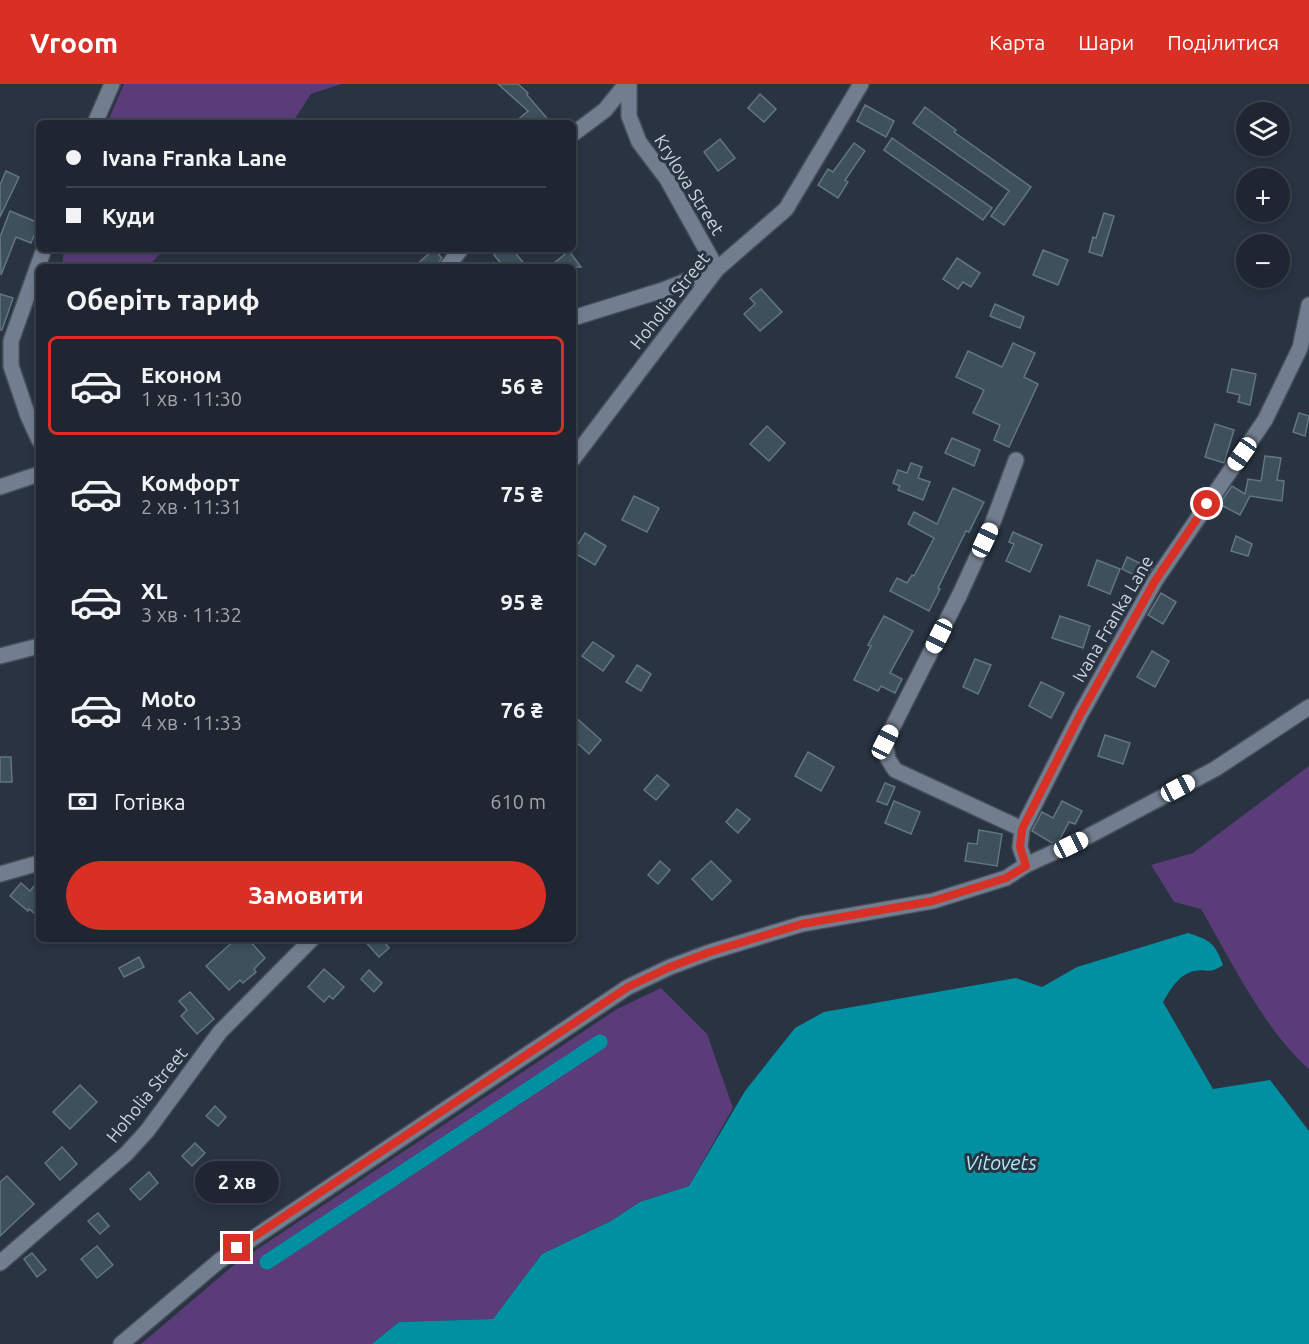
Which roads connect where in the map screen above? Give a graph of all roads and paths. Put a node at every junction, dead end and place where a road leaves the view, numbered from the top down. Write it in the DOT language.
graph roads {
  1 [pos="112,84"];
  2 [pos="628,84"];
  3 [pos="861,84"];
  4 [pos="95,120"];
  5 [pos="576,132"];
  6 [pos="459,252"];
  7 [pos="449,264"];
  8 [pos="717,269"];
  9 [pos="36,272"];
  10 [pos="1309,305"];
  11 [pos="576,317"];
  12 [pos="36,433"];
  13 [pos="576,455"];
  14 [pos="1016,460"];
  15 [pos="36,475"];
  16 [pos="0,487"];
  17 [pos="36,647"];
  18 [pos="0,656"];
  19 [pos="1309,707"];
  20 [pos="1022,829"];
  21 [pos="36,864"];
  22 [pos="1026,866"];
  23 [pos="0,874"];
  24 [pos="309,942"];
  25 [pos="0,1263"];
  26 [pos="121,1344"];
  1 -- 4 [label="street"];
  2 -- 5 [label="street, Krylova Street"];
  2 -- 8 [label="street, Krylova Street"];
  3 -- 8 [label="street, Hoholia Street"];
  6 -- 7 [label="street"];
  8 -- 11 [label="street"];
  8 -- 13 [label="street, Hoholia Street"];
  9 -- 12 [label="street"];
  10 -- 20 [label="street, Ivana Franka Lane"];
  14 -- 20 [label="street"];
  15 -- 16 [label="street"];
  17 -- 18 [label="street"];
  19 -- 22 [label="street"];
  20 -- 22 [label="street"];
  21 -- 23 [label="street"];
  22 -- 26 [label="street"];
  24 -- 25 [label="street, Hoholia Street"];
}
